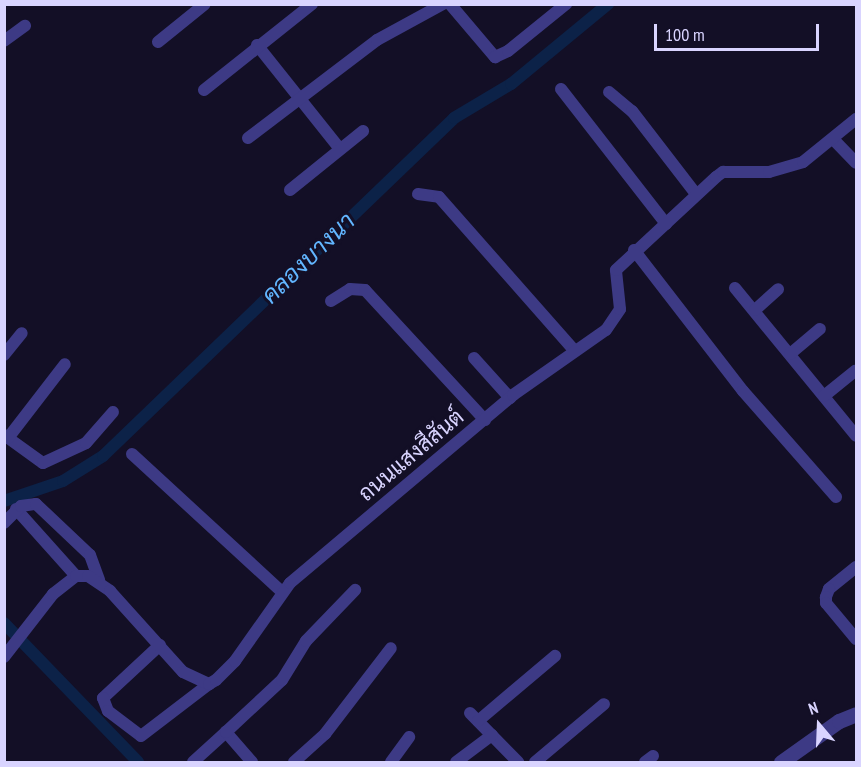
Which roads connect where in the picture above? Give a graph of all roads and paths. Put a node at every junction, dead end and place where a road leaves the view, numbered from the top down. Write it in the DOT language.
graph roads {
  1 [pos="205,4"];
  2 [pos="312,4"];
  3 [pos="443,4"];
  4 [pos="450,4"];
  5 [pos="566,4"];
  6 [pos="25,26"];
  7 [pos="4,40"];
  8 [pos="158,42"];
  9 [pos="257,45"];
  10 [pos="561,89"];
  11 [pos="204,90"];
  12 [pos="609,92"];
  13 [pos="300,98"];
  14 [pos="856,120"];
  15 [pos="363,131"];
  16 [pos="248,138"];
  17 [pos="833,139"];
  18 [pos="340,149"];
  19 [pos="856,163"];
  20 [pos="290,190"];
  21 [pos="418,194"];
  22 [pos="696,195"];
  23 [pos="666,224"];
  24 [pos="634,250"];
  25 [pos="735,288"];
  26 [pos="778,289"];
  27 [pos="331,301"];
  28 [pos="755,310"];
  29 [pos="820,329"];
  30 [pos="22,333"];
  31 [pos="575,351"];
  32 [pos="790,354"];
  33 [pos="4,355"];
  34 [pos="474,358"];
  35 [pos="64,364"];
  36 [pos="855,371"];
  37 [pos="824,396"];
  38 [pos="510,398"];
  39 [pos="113,412"];
  40 [pos="485,420"];
  41 [pos="6,436"];
  42 [pos="856,436"];
  43 [pos="132,454"];
  44 [pos="837,497"];
  45 [pos="16,510"];
  46 [pos="4,523"];
  47 [pos="856,567"];
  48 [pos="76,576"];
  49 [pos="99,580"];
  50 [pos="355,590"];
  51 [pos="282,592"];
  52 [pos="856,639"];
  53 [pos="160,645"];
  54 [pos="391,648"];
  55 [pos="555,656"];
  56 [pos="4,657"];
  57 [pos="209,684"];
  58 [pos="604,704"];
  59 [pos="856,714"];
  60 [pos="226,732"];
  61 [pos="492,735"];
  62 [pos="409,738"];
  63 [pos="193,762"];
  64 [pos="252,762"];
  65 [pos="294,762"];
  66 [pos="391,762"];
  67 [pos="456,762"];
  68 [pos="518,762"];
  69 [pos="535,762"];
  70 [pos="781,762"];
  1 -- 8 [label="street"];
  2 -- 9 [label="street"];
  3 -- 13 [label="street"];
  4 -- 5 [label="street"];
  6 -- 7 [label="street"];
  9 -- 11 [label="street"];
  9 -- 13 [label="street"];
  10 -- 23 [label="street"];
  12 -- 22 [label="street"];
  13 -- 16 [label="street"];
  13 -- 18 [label="street"];
  14 -- 17 [label="street, ถนนแสงสีสันต์"];
  15 -- 18 [label="street"];
  17 -- 19 [label="street"];
  17 -- 22 [label="street, ถนนแสงสีสันต์"];
  18 -- 20 [label="street"];
  21 -- 31 [label="street"];
  22 -- 23 [label="street, ถนนแสงสีสันต์"];
  23 -- 24 [label="street, ถนนแสงสีสันต์"];
  24 -- 31 [label="street, ถนนแสงสีสันต์"];
  24 -- 44 [label="street"];
  25 -- 28 [label="street"];
  26 -- 28 [label="street"];
  27 -- 40 [label="street"];
  28 -- 32 [label="street"];
  29 -- 32 [label="street"];
  30 -- 33 [label="street"];
  31 -- 38 [label="street, ถนนแสงสีสันต์"];
  32 -- 37 [label="street"];
  34 -- 38 [label="street"];
  35 -- 41 [label="street"];
  36 -- 37 [label="street"];
  37 -- 42 [label="street"];
  38 -- 40 [label="street, ถนนแสงสีสันต์"];
  39 -- 41 [label="street"];
  40 -- 51 [label="street, ถนนแสงสีสันต์"];
  43 -- 51 [label="street"];
  45 -- 46 [label="street"];
  45 -- 48 [label="street"];
  45 -- 49 [label="street"];
  47 -- 52 [label="street"];
  48 -- 49 [label="street"];
  48 -- 56 [label="street"];
  49 -- 53 [label="street"];
  50 -- 60 [label="street"];
  51 -- 57 [label="street, ถนนแสงสีสันต์"];
  53 -- 57 [label="street"];
  53 -- 57 [label="street, ถนนแสงสีสันต์"];
  54 -- 65 [label="street"];
  55 -- 61 [label="street"];
  58 -- 69 [label="street"];
  59 -- 70 [label="street"];
  60 -- 63 [label="street"];
  60 -- 64 [label="street"];
  61 -- 67 [label="street"];
  61 -- 68 [label="street"];
  62 -- 66 [label="street"];
}
